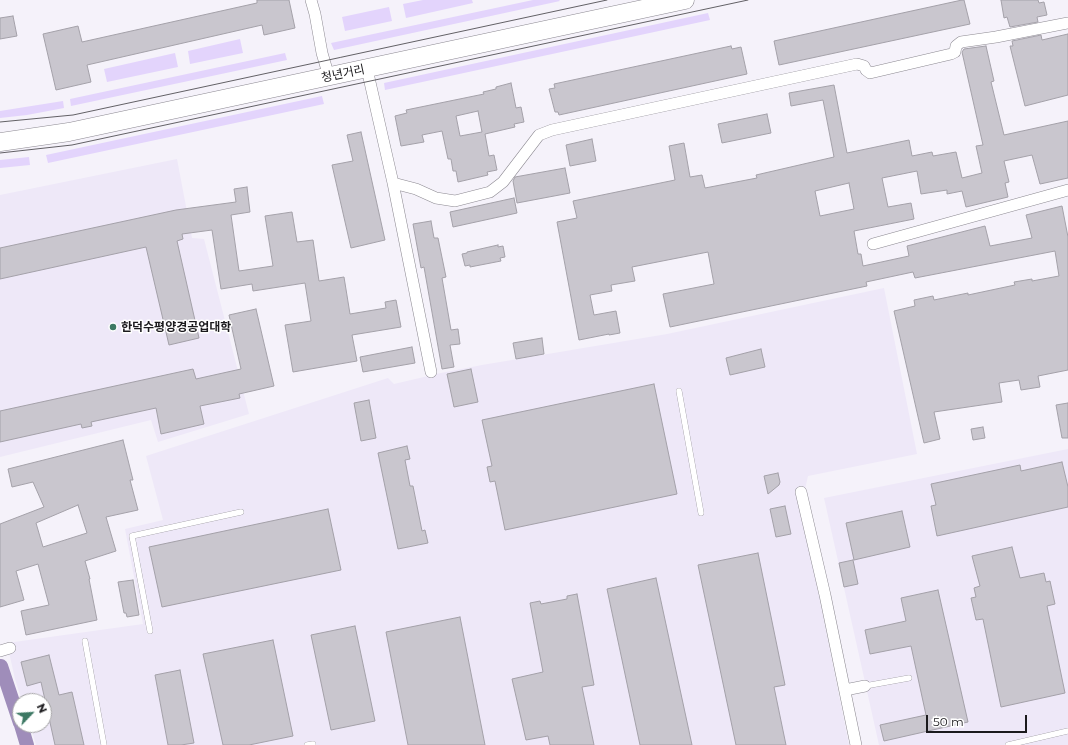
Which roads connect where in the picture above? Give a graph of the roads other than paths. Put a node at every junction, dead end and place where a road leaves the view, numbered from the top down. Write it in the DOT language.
graph roads {
  1 [pos="311,0"];
  2 [pos="685,0"];
  3 [pos="1068,23"];
  4 [pos="367,69"];
  5 [pos="329,77"];
  6 [pos="0,142"];
  7 [pos="393,183"];
  8 [pos="1068,190"];
  9 [pos="873,244"];
  10 [pos="431,372"];
  11 [pos="679,391"];
  12 [pos="801,492"];
  13 [pos="241,512"];
  14 [pos="701,513"];
  15 [pos="150,631"];
  16 [pos="85,641"];
  17 [pos="909,678"];
  18 [pos="865,686"];
  19 [pos="845,690"];
  20 [pos="1068,732"];
  21 [pos="104,745"];
  22 [pos="856,745"];
  23 [pos="1008,745"];
  1 -- 5 [label="street"];
  2 -- 4 [label="main road, 청년거리"];
  3 -- 7 [label="street"];
  4 -- 5 [label="main road, 청년거리"];
  4 -- 7 [label="street"];
  5 -- 6 [label="main road, 청년거리"];
  7 -- 10 [label="street"];
  8 -- 9 [label="street"];
  11 -- 14 [label="lane"];
  12 -- 19 [label="street"];
  13 -- 15 [label="lane"];
  16 -- 21 [label="lane"];
  17 -- 18 [label="lane"];
  18 -- 19 [label="street"];
  19 -- 22 [label="street"];
  20 -- 23 [label="lane"];
}
